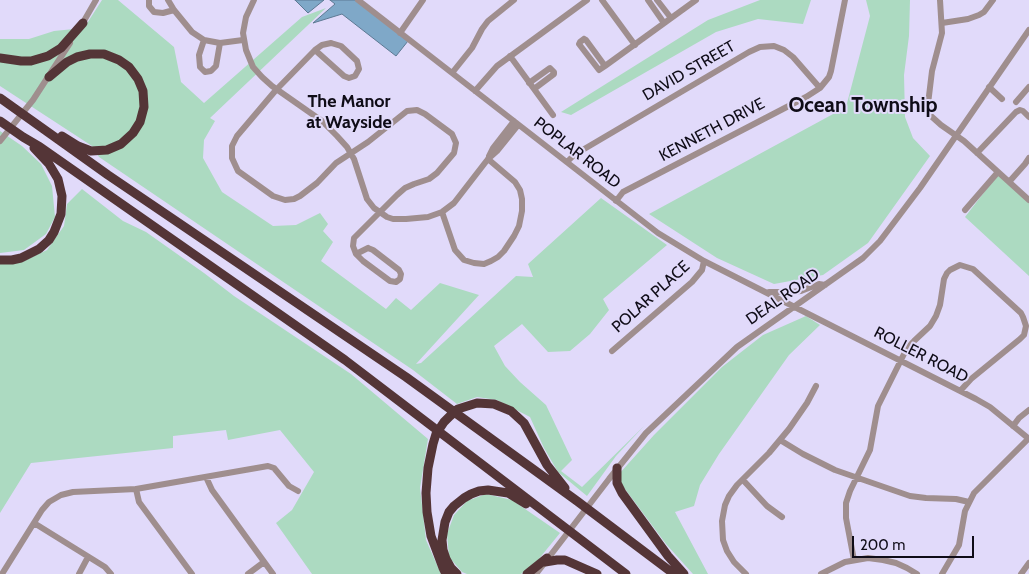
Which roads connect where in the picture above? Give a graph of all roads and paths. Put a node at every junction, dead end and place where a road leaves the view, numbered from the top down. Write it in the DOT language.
graph roads {
  1 [pos="96,0"];
  2 [pos="149,0"];
  3 [pos="168,0"];
  4 [pos="254,0"];
  5 [pos="358,0"];
  6 [pos="423,0"];
  7 [pos="514,0"];
  8 [pos="588,0"];
  9 [pos="602,0"];
  10 [pos="648,0"];
  11 [pos="657,0"];
  12 [pos="696,0"];
  13 [pos="845,0"];
  14 [pos="940,0"];
  15 [pos="993,0"];
  16 [pos="174,10"];
  17 [pos="671,18"];
  18 [pos="942,22"];
  19 [pos="83,23"];
  20 [pos="664,23"];
  21 [pos="400,33"];
  22 [pos="1028,33"];
  23 [pos="204,40"];
  24 [pos="244,40"];
  25 [pos="220,43"];
  26 [pos="635,45"];
  27 [pos="315,50"];
  28 [pos="510,56"];
  29 [pos="0,58"];
  30 [pos="605,66"];
  31 [pos="452,73"];
  32 [pos="49,77"];
  33 [pos="529,83"];
  34 [pos="989,87"];
  35 [pos="1029,87"];
  36 [pos="820,88"];
  37 [pos="534,89"];
  38 [pos="276,90"];
  39 [pos="475,91"];
  40 [pos="0,98"];
  41 [pos="1002,99"];
  42 [pos="1016,102"];
  43 [pos="553,115"];
  44 [pos="1029,117"];
  45 [pos="0,121"];
  46 [pos="36,123"];
  47 [pos="516,123"];
  48 [pos="956,135"];
  49 [pos="23,137"];
  50 [pos="1,140"];
  51 [pos="350,153"];
  52 [pos="977,153"];
  53 [pos="1029,158"];
  54 [pos="488,160"];
  55 [pos="567,162"];
  56 [pos="998,172"];
  57 [pos="1009,182"];
  58 [pos="1029,200"];
  59 [pos="616,201"];
  60 [pos="965,210"];
  61 [pos="380,212"];
  62 [pos="442,212"];
  63 [pos="356,254"];
  64 [pos="0,260"];
  65 [pos="704,260"];
  66 [pos="825,284"];
  67 [pos="768,292"];
  68 [pos="781,300"];
  69 [pos="794,306"];
  70 [pos="780,316"];
  71 [pos="612,351"];
  72 [pos="901,360"];
  73 [pos="816,386"];
  74 [pos="961,390"];
  75 [pos="1029,410"];
  76 [pos="1013,426"];
  77 [pos="1029,439"];
  78 [pos="780,440"];
  79 [pos="617,468"];
  80 [pos="206,477"];
  81 [pos="857,478"];
  82 [pos="743,480"];
  83 [pos="136,489"];
  84 [pos="298,492"];
  85 [pos="577,501"];
  86 [pos="969,502"];
  87 [pos="782,517"];
  88 [pos="34,523"];
  89 [pos="560,524"];
  90 [pos="88,557"];
  91 [pos="547,559"];
  92 [pos="854,560"];
  93 [pos="264,562"];
  94 [pos="1029,563"];
  95 [pos="538,573"];
  96 [pos="2,574"];
  97 [pos="79,574"];
  98 [pos="111,574"];
  99 [pos="192,574"];
  100 [pos="248,574"];
  101 [pos="273,574"];
  102 [pos="446,574"];
  103 [pos="457,574"];
  104 [pos="527,574"];
  105 [pos="597,574"];
  106 [pos="626,574"];
  107 [pos="674,574"];
  108 [pos="684,574"];
  109 [pos="746,574"];
  110 [pos="821,574"];
  111 [pos="917,574"];
  112 [pos="942,574"];
  113 [pos="1020,574"];
  1 -- 19 [label="street"];
  2 -- 16 [label="street"];
  3 -- 16 [label="street"];
  4 -- 24 [label="street"];
  5 -- 21 [label="street, POPLAR ROAD"];
  6 -- 21 [label="street"];
  7 -- 31 [label="street"];
  8 -- 28 [label="street"];
  9 -- 26 [label="street"];
  10 -- 20 [label="street"];
  11 -- 17 [label="street"];
  12 -- 17 [label="street"];
  13 -- 36 [label="street"];
  14 -- 18 [label="street"];
  15 -- 18 [label="street"];
  16 -- 23 [label="street"];
  17 -- 20 [label="street"];
  18 -- 48 [label="street"];
  19 -- 29 [label="highway"];
  19 -- 32 [label="street"];
  20 -- 26 [label="street"];
  21 -- 31 [label="street, POPLAR ROAD"];
  22 -- 34 [label="street, DEAL ROAD"];
  23 -- 25 [label="street"];
  23 -- 25 [label="street"];
  24 -- 25 [label="street"];
  24 -- 38 [label="street"];
  26 -- 30 [label="street"];
  27 -- 27 [label="street"];
  27 -- 38 [label="street"];
  28 -- 33 [label="street"];
  28 -- 39 [label="street"];
  30 -- 30 [label="street"];
  31 -- 39 [label="street, POPLAR ROAD"];
  32 -- 46 [label="highway"];
  32 -- 50 [label="street"];
  33 -- 37 [label="street"];
  33 -- 37 [label="street"];
  34 -- 41 [label="street"];
  34 -- 48 [label="street, DEAL ROAD"];
  35 -- 42 [label="street"];
  36 -- 55 [label="street, DAVID STREET"];
  36 -- 59 [label="street, KENNETH DRIVE"];
  37 -- 43 [label="street"];
  38 -- 51 [label="street"];
  38 -- 51 [label="street"];
  39 -- 47 [label="street, POPLAR ROAD"];
  40 -- 46 [label="highway"];
  44 -- 52 [label="street"];
  45 -- 49 [label="highway"];
  46 -- 85 [label="highway"];
  47 -- 54 [label="street"];
  47 -- 55 [label="street, POPLAR ROAD"];
  48 -- 52 [label="street"];
  48 -- 66 [label="street, DEAL ROAD"];
  49 -- 64 [label="highway"];
  49 -- 89 [label="highway"];
  51 -- 61 [label="street"];
  51 -- 61 [label="street"];
  52 -- 56 [label="street"];
  53 -- 57 [label="street"];
  54 -- 62 [label="street"];
  54 -- 62 [label="street"];
  55 -- 59 [label="street, POPLAR ROAD"];
  56 -- 57 [label="street"];
  56 -- 60 [label="street"];
  57 -- 58 [label="street"];
  59 -- 65 [label="street, POPLAR ROAD"];
  61 -- 62 [label="street"];
  61 -- 63 [label="street"];
  63 -- 63 [label="street"];
  65 -- 67 [label="street, POPLAR ROAD"];
  65 -- 71 [label="street, POLAR PLACE"];
  66 -- 67 [label="street"];
  66 -- 69 [label="street, DEAL ROAD"];
  67 -- 68 [label="street, POPLAR ROAD"];
  68 -- 69 [label="street, POPLAR ROAD"];
  68 -- 70 [label="street"];
  69 -- 70 [label="street, DEAL ROAD"];
  69 -- 72 [label="street, ROLLER ROAD"];
  70 -- 79 [label="street, DEAL ROAD"];
  72 -- 74 [label="street, ROLLER ROAD"];
  72 -- 74 [label="street"];
  72 -- 81 [label="street"];
  73 -- 78 [label="street"];
  74 -- 76 [label="street, ROLLER ROAD"];
  75 -- 76 [label="street"];
  76 -- 77 [label="street, ROLLER ROAD"];
  77 -- 86 [label="street"];
  78 -- 81 [label="street"];
  78 -- 82 [label="street"];
  79 -- 91 [label="street, DEAL ROAD"];
  79 -- 108 [label="highway"];
  80 -- 83 [label="street"];
  80 -- 84 [label="street"];
  80 -- 93 [label="street"];
  81 -- 86 [label="street"];
  81 -- 92 [label="street"];
  82 -- 87 [label="street"];
  82 -- 109 [label="street"];
  83 -- 88 [label="street"];
  83 -- 99 [label="street"];
  85 -- 102 [label="highway"];
  85 -- 107 [label="highway"];
  86 -- 112 [label="street"];
  88 -- 90 [label="street"];
  88 -- 96 [label="street"];
  89 -- 103 [label="highway"];
  89 -- 106 [label="highway"];
  90 -- 97 [label="street"];
  90 -- 98 [label="street"];
  91 -- 95 [label="street, DEAL ROAD"];
  91 -- 104 [label="highway"];
  91 -- 105 [label="highway"];
  92 -- 110 [label="street"];
  92 -- 111 [label="street"];
  93 -- 100 [label="street"];
  93 -- 101 [label="street"];
  94 -- 113 [label="street"];
}
